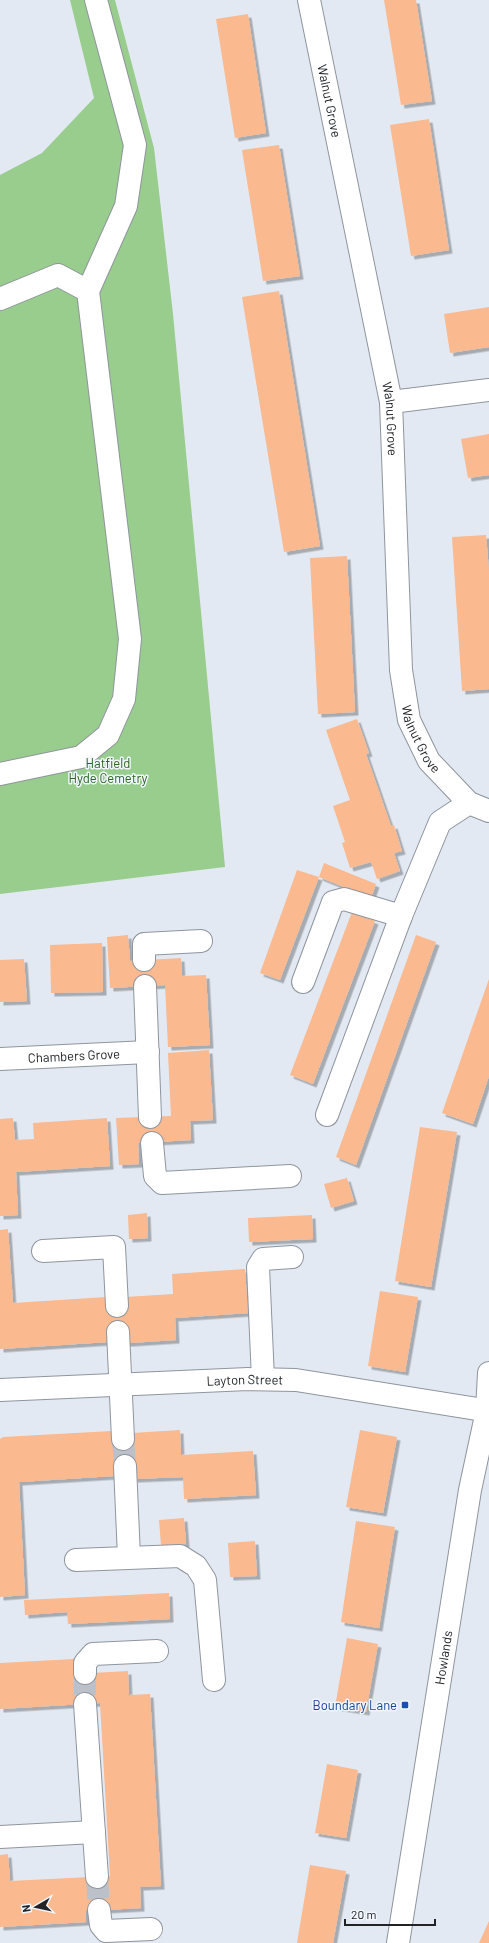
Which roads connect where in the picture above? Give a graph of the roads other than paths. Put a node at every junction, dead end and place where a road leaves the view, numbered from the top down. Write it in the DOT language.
graph roads {
  1 [pos="96,0"];
  2 [pos="309,0"];
  3 [pos="88,291"];
  4 [pos="0,299"];
  5 [pos="489,390"];
  6 [pos="391,402"];
  7 [pos="0,774"];
  8 [pos="469,803"];
  9 [pos="489,811"];
  10 [pos="401,916"];
  11 [pos="201,941"];
  12 [pos="144,960"];
  13 [pos="303,982"];
  14 [pos="145,986"];
  15 [pos="148,1052"];
  16 [pos="0,1059"];
  17 [pos="327,1115"];
  18 [pos="150,1117"];
  19 [pos="152,1142"];
  20 [pos="290,1176"];
  21 [pos="43,1251"];
  22 [pos="292,1256"];
  23 [pos="117,1306"];
  24 [pos="118,1332"];
  25 [pos="489,1373"];
  26 [pos="263,1379"];
  27 [pos="121,1385"];
  28 [pos="0,1390"];
  29 [pos="488,1411"];
  30 [pos="124,1440"];
  31 [pos="125,1466"];
  32 [pos="129,1557"];
  33 [pos="76,1560"];
  34 [pos="158,1651"];
  35 [pos="85,1673"];
  36 [pos="214,1680"];
  37 [pos="86,1704"];
  38 [pos="94,1832"];
  39 [pos="0,1837"];
  40 [pos="97,1877"];
  41 [pos="99,1910"];
  42 [pos="151,1929"];
  43 [pos="398,1943"];
  1 -- 3 [label="street"];
  2 -- 6 [label="street, Walnut Grove"];
  3 -- 4 [label="street"];
  3 -- 7 [label="street"];
  5 -- 6 [label="street"];
  6 -- 8 [label="street, Walnut Grove"];
  8 -- 9 [label="street, Walnut Grove"];
  8 -- 10 [label="street"];
  10 -- 13 [label="street"];
  10 -- 17 [label="street"];
  11 -- 12 [label="street"];
  14 -- 15 [label="street"];
  15 -- 16 [label="street, Chambers Grove"];
  15 -- 18 [label="street"];
  19 -- 20 [label="street"];
  21 -- 23 [label="street"];
  22 -- 26 [label="street"];
  24 -- 27 [label="street"];
  25 -- 29 [label="street, Howlands"];
  26 -- 27 [label="street, Layton Street"];
  26 -- 29 [label="street, Layton Street"];
  27 -- 28 [label="street, Layton Street"];
  27 -- 30 [label="street"];
  29 -- 43 [label="street, Howlands"];
  31 -- 32 [label="street"];
  32 -- 33 [label="street"];
  32 -- 36 [label="street"];
  34 -- 35 [label="street"];
  37 -- 38 [label="street"];
  38 -- 39 [label="street"];
  38 -- 40 [label="street"];
  41 -- 42 [label="street"];
}
